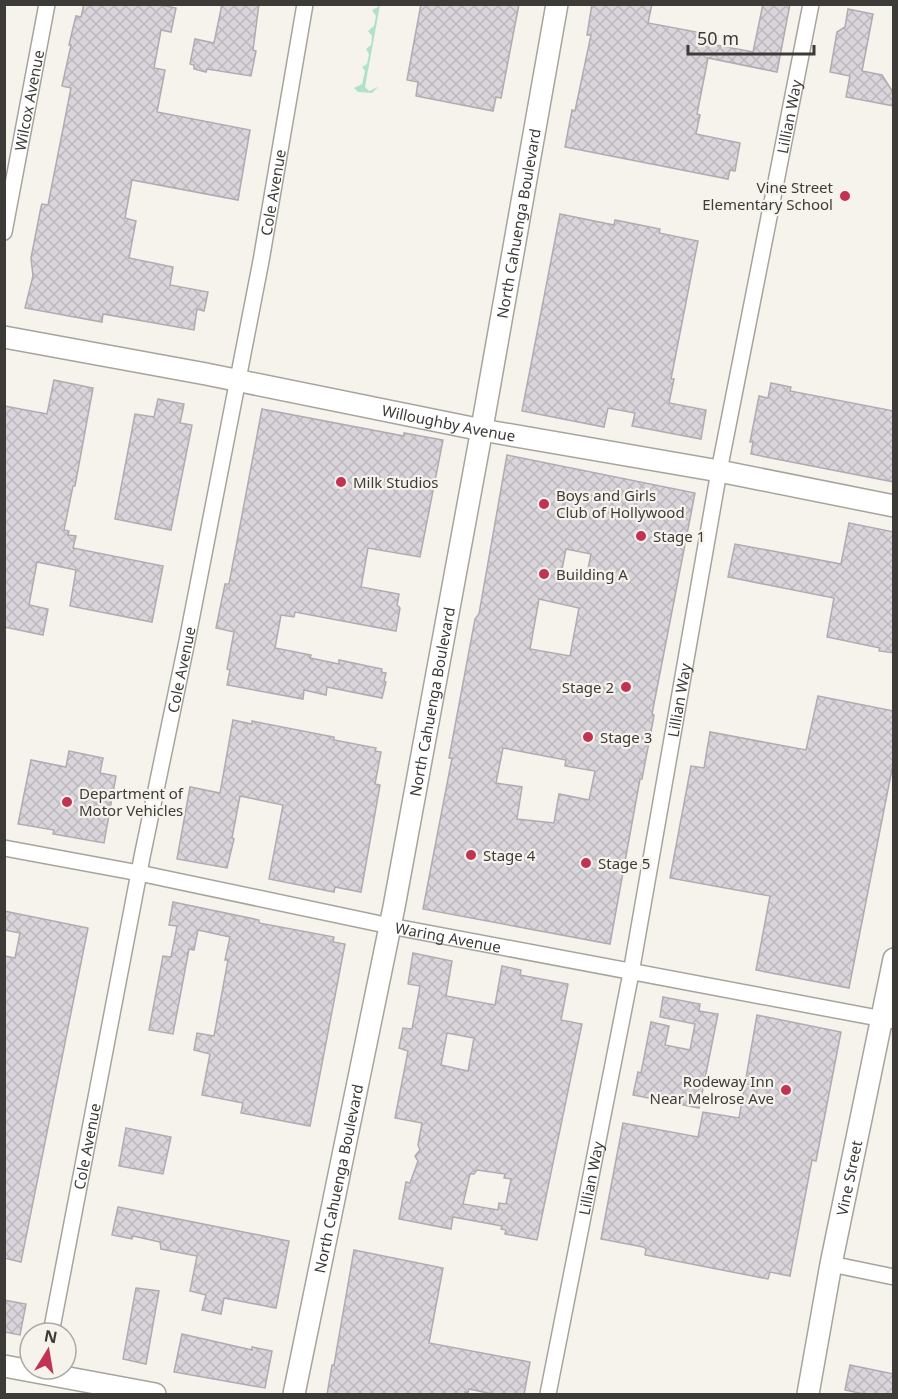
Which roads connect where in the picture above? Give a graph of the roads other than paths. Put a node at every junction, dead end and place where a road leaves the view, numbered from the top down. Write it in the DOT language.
graph roads {
  1 [pos="47,4"];
  2 [pos="305,4"];
  3 [pos="557,4"];
  4 [pos="811,4"];
  5 [pos="4,232"];
  6 [pos="4,337"];
  7 [pos="236,380"];
  8 [pos="482,430"];
  9 [pos="719,471"];
  10 [pos="894,506"];
  11 [pos="4,848"];
  12 [pos="139,873"];
  13 [pos="390,926"];
  14 [pos="894,959"];
  15 [pos="632,973"];
  16 [pos="888,1020"];
  17 [pos="831,1264"];
  18 [pos="894,1277"];
  19 [pos="53,1321"];
  20 [pos="78,1378"];
  21 [pos="155,1395"];
  22 [pos="294,1395"];
  23 [pos="548,1395"];
  24 [pos="808,1395"];
  1 -- 5 [label="street, Wilcox Avenue"];
  2 -- 7 [label="street, Cole Avenue"];
  3 -- 8 [label="main road, North Cahuenga Boulevard"];
  4 -- 9 [label="street, Lillian Way"];
  6 -- 7 [label="main road, Willoughby Avenue"];
  7 -- 8 [label="main road, Willoughby Avenue"];
  7 -- 12 [label="street, Cole Avenue"];
  8 -- 9 [label="main road, Willoughby Avenue"];
  8 -- 13 [label="main road, North Cahuenga Boulevard"];
  9 -- 10 [label="main road, Willoughby Avenue"];
  9 -- 15 [label="street, Lillian Way"];
  11 -- 12 [label="street, Waring Avenue"];
  12 -- 13 [label="street, Waring Avenue"];
  12 -- 19 [label="street, Cole Avenue"];
  13 -- 15 [label="street, Waring Avenue"];
  13 -- 22 [label="main road, North Cahuenga Boulevard"];
  14 -- 16 [label="main road, Vine Street"];
  15 -- 16 [label="street, Waring Avenue"];
  15 -- 23 [label="street, Lillian Way"];
  16 -- 17 [label="main road, Vine Street"];
  17 -- 18 [label="street"];
  17 -- 24 [label="main road, Vine Street"];
  20 -- 21 [label="main road"];
}
